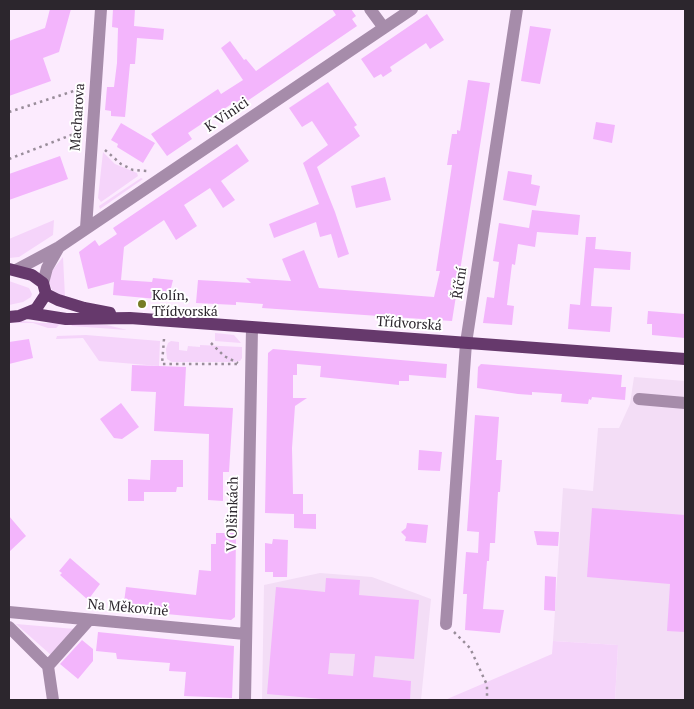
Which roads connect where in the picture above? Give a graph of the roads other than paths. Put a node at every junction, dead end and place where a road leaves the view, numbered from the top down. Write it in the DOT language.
graph roads {
  1 [pos="101,9"];
  2 [pos="370,9"];
  3 [pos="412,9"];
  4 [pos="517,9"];
  5 [pos="384,28"];
  6 [pos="86,228"];
  7 [pos="59,247"];
  8 [pos="12,270"];
  9 [pos="45,288"];
  10 [pos="28,313"];
  11 [pos="9,317"];
  12 [pos="130,318"];
  13 [pos="252,328"];
  14 [pos="466,343"];
  15 [pos="685,359"];
  16 [pos="639,399"];
  17 [pos="685,403"];
  18 [pos="9,612"];
  19 [pos="89,620"];
  20 [pos="446,624"];
  21 [pos="9,627"];
  22 [pos="245,634"];
  23 [pos="48,666"];
  24 [pos="53,700"];
  25 [pos="245,700"];
  1 -- 6 [label="street, Macharova"];
  2 -- 5 [label="street"];
  3 -- 5 [label="street, K Vinici"];
  4 -- 14 [label="street, Říční"];
  5 -- 6 [label="street, K Vinici"];
  6 -- 7 [label="street, K Vinici"];
  7 -- 8 [label="street, K Vinici"];
  7 -- 9 [label="street, K Vinici"];
  8 -- 9 [label="main road, Třídvorská"];
  9 -- 10 [label="main road"];
  9 -- 12 [label="main road, Třídvorská"];
  10 -- 11 [label="main road"];
  10 -- 12 [label="main road, Třídvorská"];
  12 -- 13 [label="main road, Třídvorská"];
  13 -- 14 [label="main road, Třídvorská"];
  13 -- 22 [label="street, V Olšinkách"];
  14 -- 15 [label="main road, Třídvorská"];
  14 -- 20 [label="street, Říční"];
  16 -- 17 [label="street"];
  18 -- 19 [label="street, Na Měkovině"];
  19 -- 22 [label="street, Na Měkovině"];
  19 -- 23 [label="street"];
  21 -- 23 [label="street"];
  22 -- 25 [label="street, V Olšinkách"];
  23 -- 24 [label="street"];
}
